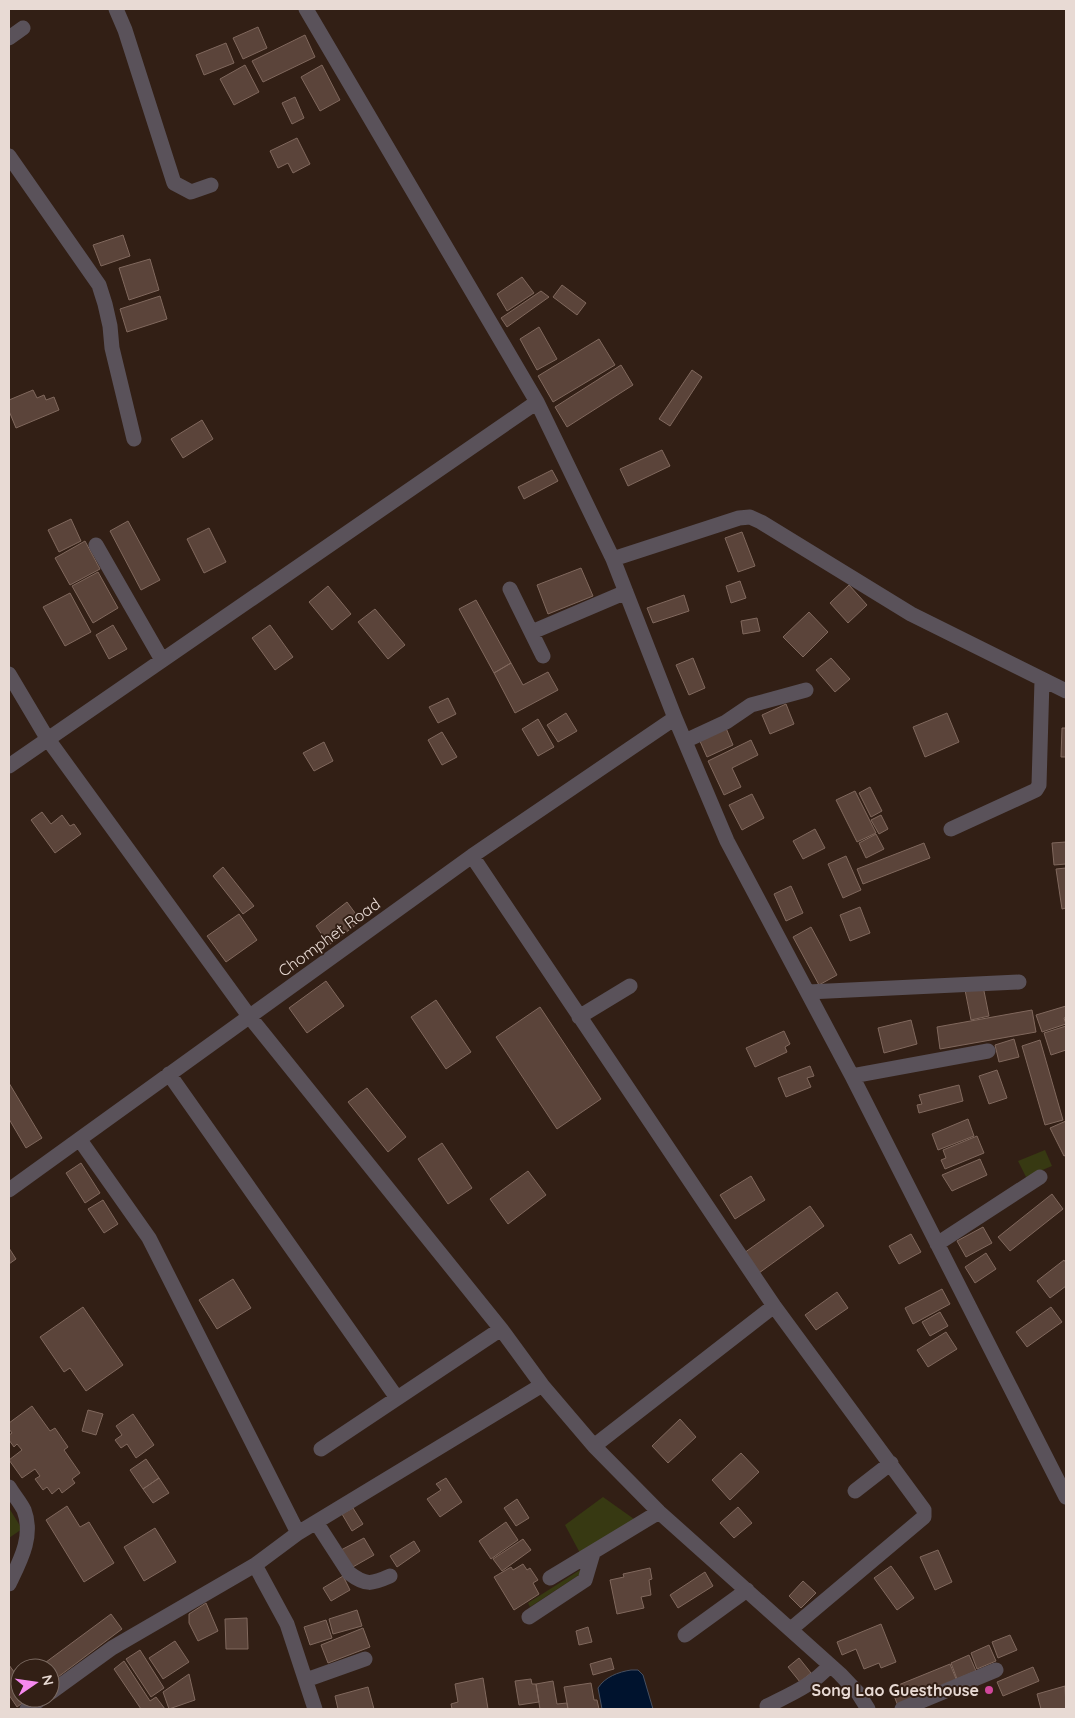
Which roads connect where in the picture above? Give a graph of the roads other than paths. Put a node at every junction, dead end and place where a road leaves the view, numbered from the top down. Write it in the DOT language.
graph roads {
  1 [pos="116,9"];
  2 [pos="306,9"];
  3 [pos="23,28"];
  4 [pos="9,38"];
  5 [pos="9,156"];
  6 [pos="211,185"];
  7 [pos="537,402"];
  8 [pos="134,439"];
  9 [pos="96,545"];
  10 [pos="614,559"];
  11 [pos="510,589"];
  12 [pos="626,592"];
  13 [pos="532,632"];
  14 [pos="543,656"];
  15 [pos="162,660"];
  16 [pos="9,674"];
  17 [pos="1042,680"];
  18 [pos="806,690"];
  19 [pos="1066,691"];
  20 [pos="675,718"];
  21 [pos="47,738"];
  22 [pos="685,741"];
  23 [pos="9,766"];
  24 [pos="951,829"];
  25 [pos="472,856"];
  26 [pos="1020,982"];
  27 [pos="630,986"];
  28 [pos="808,992"];
  29 [pos="249,1016"];
  30 [pos="579,1016"];
  31 [pos="988,1051"];
  32 [pos="169,1074"];
  33 [pos="852,1076"];
  34 [pos="80,1140"];
  35 [pos="1040,1177"];
  36 [pos="9,1190"];
  37 [pos="938,1244"];
  38 [pos="774,1306"];
  39 [pos="500,1328"];
  40 [pos="542,1385"];
  41 [pos="397,1398"];
  42 [pos="594,1446"];
  43 [pos="321,1448"];
  44 [pos="891,1463"];
  45 [pos="9,1487"];
  46 [pos="855,1491"];
  47 [pos="1066,1497"];
  48 [pos="658,1512"];
  49 [pos="316,1522"];
  50 [pos="298,1533"];
  51 [pos="593,1553"];
  52 [pos="255,1565"];
  53 [pos="390,1576"];
  54 [pos="550,1578"];
  55 [pos="9,1584"];
  56 [pos="746,1590"];
  57 [pos="529,1617"];
  58 [pos="791,1629"];
  59 [pos="685,1635"];
  60 [pos="365,1659"];
  61 [pos="830,1665"];
  62 [pos="996,1670"];
  63 [pos="306,1680"];
  64 [pos="60,1685"];
  65 [pos="767,1706"];
  66 [pos="315,1709"];
  67 [pos="868,1709"];
  68 [pos="902,1709"];
  1 -- 6 [label="street"];
  2 -- 7 [label="street"];
  3 -- 4 [label="street"];
  5 -- 8 [label="street"];
  7 -- 10 [label="street"];
  7 -- 15 [label="street"];
  9 -- 15 [label="street"];
  10 -- 12 [label="street"];
  10 -- 17 [label="street"];
  11 -- 13 [label="street"];
  12 -- 13 [label="street"];
  12 -- 20 [label="street"];
  13 -- 14 [label="street"];
  15 -- 21 [label="street"];
  16 -- 21 [label="street"];
  17 -- 19 [label="street"];
  17 -- 24 [label="street"];
  18 -- 22 [label="street"];
  20 -- 22 [label="street"];
  20 -- 25 [label="street, Chomphet Road"];
  21 -- 23 [label="street"];
  21 -- 29 [label="street"];
  22 -- 28 [label="street"];
  25 -- 29 [label="street, Chomphet Road"];
  25 -- 30 [label="street"];
  26 -- 28 [label="street"];
  27 -- 30 [label="street"];
  28 -- 33 [label="street"];
  29 -- 32 [label="street, Chomphet Road"];
  29 -- 39 [label="street"];
  30 -- 38 [label="street"];
  31 -- 33 [label="street"];
  32 -- 34 [label="street, Chomphet Road"];
  32 -- 41 [label="street"];
  33 -- 37 [label="street"];
  34 -- 36 [label="street, Chomphet Road"];
  34 -- 50 [label="street"];
  35 -- 37 [label="street"];
  37 -- 47 [label="street"];
  38 -- 42 [label="street"];
  38 -- 44 [label="street"];
  39 -- 40 [label="street"];
  39 -- 41 [label="street"];
  40 -- 42 [label="street"];
  40 -- 49 [label="street"];
  41 -- 43 [label="street"];
  42 -- 48 [label="street"];
  44 -- 46 [label="street"];
  44 -- 58 [label="street"];
  45 -- 55 [label="street"];
  48 -- 51 [label="street"];
  48 -- 56 [label="street"];
  49 -- 50 [label="street"];
  49 -- 53 [label="street"];
  50 -- 52 [label="street"];
  51 -- 54 [label="street"];
  51 -- 57 [label="street"];
  52 -- 63 [label="street"];
  52 -- 64 [label="street"];
  56 -- 58 [label="street"];
  56 -- 59 [label="street"];
  58 -- 61 [label="street"];
  60 -- 63 [label="street"];
  61 -- 65 [label="street"];
  61 -- 67 [label="street"];
  62 -- 68 [label="street"];
  63 -- 66 [label="street"];
}
